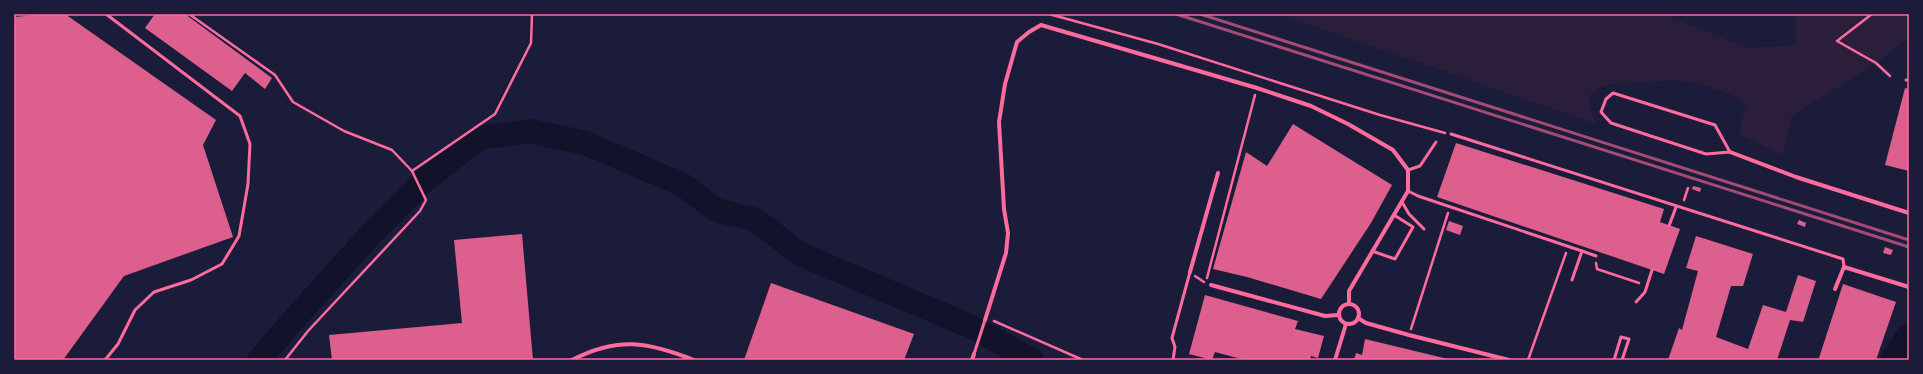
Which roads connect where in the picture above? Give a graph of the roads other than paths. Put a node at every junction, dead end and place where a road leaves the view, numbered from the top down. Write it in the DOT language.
graph roads {
  1 [pos="106,14"];
  2 [pos="1451,134"];
  3 [pos="1436,142"];
  4 [pos="1730,152"];
  5 [pos="1408,170"];
  6 [pos="1218,173"];
  7 [pos="1408,191"];
  8 [pos="1402,202"];
  9 [pos="1676,207"];
  10 [pos="1909,213"];
  11 [pos="1394,215"];
  12 [pos="1669,226"];
  13 [pos="1424,229"];
  14 [pos="1372,251"];
  15 [pos="1582,251"];
  16 [pos="1596,256"];
  17 [pos="1844,267"];
  18 [pos="1652,270"];
  19 [pos="1190,272"];
  20 [pos="1572,280"];
  21 [pos="1211,285"];
  22 [pos="1909,287"];
  23 [pos="1836,289"];
  24 [pos="1636,302"];
  25 [pos="1349,303"];
  26 [pos="1338,315"];
  27 [pos="1358,318"];
  28 [pos="986,319"];
  29 [pos="1346,324"];
  30 [pos="974,354"];
  31 [pos="105,360"];
  32 [pos="572,360"];
  33 [pos="694,360"];
  34 [pos="972,360"];
  35 [pos="1173,360"];
  36 [pos="1335,360"];
  37 [pos="1509,360"];
  38 [pos="1614,360"];
  39 [pos="1622,360"];
  1 -- 31 [label="lane"];
  2 -- 9 [label="lane"];
  3 -- 5 [label="lane"];
  4 -- 4 [label="lane"];
  4 -- 10 [label="street"];
  5 -- 7 [label="street"];
  5 -- 28 [label="street"];
  6 -- 19 [label="street"];
  7 -- 8 [label="street"];
  7 -- 15 [label="lane"];
  8 -- 11 [label="street"];
  8 -- 13 [label="lane"];
  9 -- 12 [label="lane"];
  9 -- 17 [label="lane"];
  11 -- 14 [label="street"];
  11 -- 14 [label="lane"];
  14 -- 25 [label="street"];
  15 -- 16 [label="lane"];
  15 -- 20 [label="lane"];
  17 -- 22 [label="street"];
  17 -- 23 [label="street"];
  18 -- 24 [label="lane"];
  19 -- 35 [label="lane"];
  21 -- 26 [label="street"];
  25 -- 26 [label="street"];
  25 -- 27 [label="street"];
  26 -- 29 [label="street"];
  27 -- 29 [label="street"];
  27 -- 37 [label="street"];
  28 -- 30 [label="lane"];
  29 -- 36 [label="street"];
  30 -- 34 [label="street"];
  32 -- 33 [label="street"];
  38 -- 39 [label="lane"];
}
